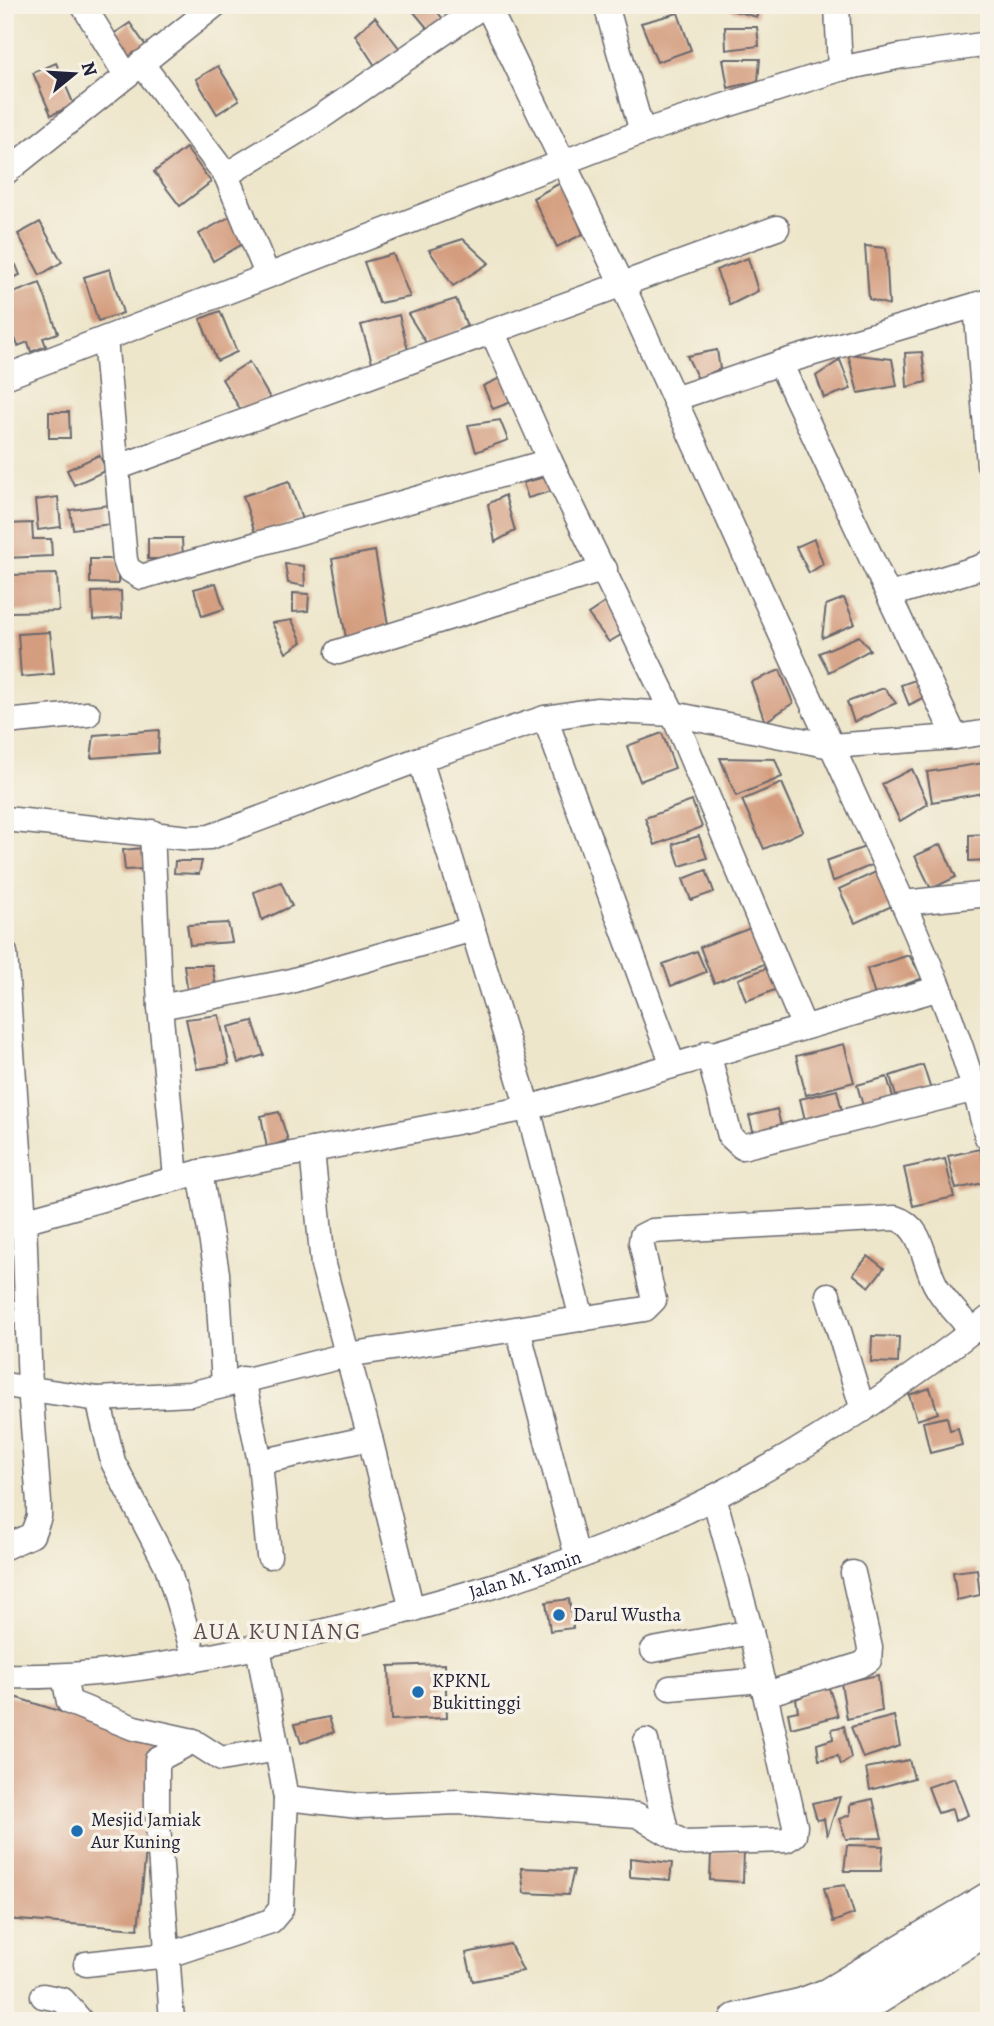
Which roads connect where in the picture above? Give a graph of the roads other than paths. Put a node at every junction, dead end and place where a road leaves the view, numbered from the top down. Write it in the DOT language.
graph roads {
  1 [pos="83,5"];
  2 [pos="215,5"];
  3 [pos="486,5"];
  4 [pos="606,5"];
  5 [pos="837,5"];
  6 [pos="190,14"];
  7 [pos="989,44"];
  8 [pos="134,69"];
  9 [pos="840,69"];
  10 [pos="642,132"];
  11 [pos="562,161"];
  12 [pos="5,173"];
  13 [pos="226,175"];
  14 [pos="777,228"];
  15 [pos="267,274"];
  16 [pos="622,284"];
  17 [pos="982,303"];
  18 [pos="492,331"];
  19 [pos="105,339"];
  20 [pos="780,363"];
  21 [pos="5,377"];
  22 [pos="674,399"];
  23 [pos="550,461"];
  24 [pos="989,465"];
  25 [pos="119,467"];
  26 [pos="989,562"];
  27 [pos="605,569"];
  28 [pos="890,595"];
  29 [pos="338,652"];
  30 [pos="88,714"];
  31 [pos="673,714"];
  32 [pos="545,718"];
  33 [pos="5,722"];
  34 [pos="989,732"];
  35 [pos="955,737"];
  36 [pos="831,746"];
  37 [pos="420,758"];
  38 [pos="5,819"];
  39 [pos="152,832"];
  40 [pos="989,894"];
  41 [pos="903,903"];
  42 [pos="473,929"];
  43 [pos="5,953"];
  44 [pos="940,988"];
  45 [pos="160,1007"];
  46 [pos="804,1027"];
  47 [pos="708,1053"];
  48 [pos="673,1065"];
  49 [pos="976,1089"];
  50 [pos="527,1108"];
  51 [pos="987,1137"];
  52 [pos="312,1150"];
  53 [pos="200,1172"];
  54 [pos="176,1178"];
  55 [pos="15,1223"];
  56 [pos="828,1295"];
  57 [pos="582,1319"];
  58 [pos="981,1325"];
  59 [pos="518,1329"];
  60 [pos="347,1355"];
  61 [pos="233,1381"];
  62 [pos="18,1386"];
  63 [pos="98,1399"];
  64 [pos="863,1410"];
  65 [pos="370,1438"];
  66 [pos="260,1462"];
  67 [pos="714,1497"];
  68 [pos="5,1547"];
  69 [pos="270,1556"];
  70 [pos="577,1556"];
  71 [pos="853,1573"];
  72 [pos="412,1609"];
  73 [pos="751,1632"];
  74 [pos="258,1647"];
  75 [pos="653,1650"];
  76 [pos="195,1658"];
  77 [pos="5,1676"];
  78 [pos="64,1678"];
  79 [pos="764,1687"];
  80 [pos="670,1688"];
  81 [pos="193,1741"];
  82 [pos="646,1741"];
  83 [pos="277,1749"];
  84 [pos="286,1798"];
  85 [pos="666,1832"];
  86 [pos="989,1900"];
  87 [pos="989,1926"];
  88 [pos="168,1955"];
  89 [pos="86,1964"];
  90 [pos="43,1996"];
  91 [pos="82,2021"];
  92 [pos="172,2021"];
  93 [pos="737,2021"];
  94 [pos="830,2021"];
  1 -- 8 [label="street"];
  2 -- 6 [label="street"];
  3 -- 11 [label="street"];
  3 -- 13 [label="street"];
  4 -- 10 [label="street"];
  5 -- 9 [label="street"];
  6 -- 8 [label="street"];
  7 -- 9 [label="street"];
  8 -- 12 [label="street"];
  8 -- 13 [label="street"];
  9 -- 10 [label="street"];
  10 -- 11 [label="street"];
  11 -- 15 [label="street"];
  11 -- 16 [label="street"];
  13 -- 15 [label="street"];
  14 -- 16 [label="street"];
  15 -- 19 [label="street"];
  16 -- 18 [label="street"];
  16 -- 22 [label="street"];
  17 -- 20 [label="street"];
  17 -- 24 [label="street"];
  18 -- 23 [label="street"];
  18 -- 25 [label="street"];
  19 -- 21 [label="street"];
  19 -- 25 [label="street"];
  20 -- 22 [label="street"];
  20 -- 28 [label="street"];
  22 -- 36 [label="street"];
  23 -- 25 [label="street"];
  23 -- 27 [label="street"];
  26 -- 28 [label="street"];
  27 -- 29 [label="street"];
  27 -- 31 [label="street"];
  28 -- 35 [label="street"];
  30 -- 33 [label="street"];
  31 -- 32 [label="street"];
  31 -- 36 [label="street"];
  31 -- 46 [label="street"];
  32 -- 37 [label="street"];
  32 -- 48 [label="street"];
  34 -- 35 [label="street"];
  35 -- 36 [label="street"];
  36 -- 41 [label="street"];
  37 -- 39 [label="street"];
  37 -- 42 [label="street"];
  38 -- 39 [label="street"];
  39 -- 45 [label="street"];
  40 -- 41 [label="street"];
  41 -- 44 [label="street"];
  42 -- 45 [label="street"];
  42 -- 50 [label="street"];
  43 -- 55 [label="street"];
  44 -- 46 [label="street"];
  44 -- 49 [label="street"];
  45 -- 54 [label="street"];
  46 -- 47 [label="street"];
  47 -- 48 [label="street"];
  47 -- 49 [label="street"];
  48 -- 50 [label="street"];
  49 -- 51 [label="street"];
  50 -- 52 [label="street"];
  50 -- 57 [label="street"];
  52 -- 53 [label="street"];
  52 -- 60 [label="street"];
  53 -- 54 [label="street"];
  53 -- 61 [label="street"];
  54 -- 55 [label="street"];
  55 -- 62 [label="street"];
  56 -- 64 [label="street"];
  57 -- 58 [label="street"];
  57 -- 59 [label="street"];
  58 -- 64 [label="street, Jalan M. Yamin"];
  59 -- 60 [label="street"];
  59 -- 70 [label="street"];
  60 -- 61 [label="street"];
  60 -- 65 [label="street"];
  61 -- 63 [label="street"];
  61 -- 66 [label="street"];
  62 -- 63 [label="street"];
  62 -- 68 [label="street"];
  63 -- 76 [label="street"];
  64 -- 67 [label="street, Jalan M. Yamin"];
  65 -- 66 [label="street"];
  65 -- 72 [label="street"];
  66 -- 69 [label="street"];
  67 -- 70 [label="street, Jalan M. Yamin"];
  67 -- 73 [label="street"];
  70 -- 72 [label="street, Jalan M. Yamin"];
  71 -- 79 [label="street"];
  72 -- 74 [label="street, Jalan M. Yamin"];
  73 -- 75 [label="street"];
  73 -- 79 [label="street"];
  74 -- 76 [label="street, Jalan M. Yamin"];
  74 -- 83 [label="street"];
  76 -- 78 [label="street, Jalan M. Yamin"];
  77 -- 78 [label="street, Jalan M. Yamin"];
  78 -- 81 [label="street"];
  79 -- 80 [label="street"];
  79 -- 85 [label="street"];
  81 -- 83 [label="street"];
  81 -- 88 [label="street"];
  82 -- 85 [label="street"];
  83 -- 84 [label="street"];
  84 -- 85 [label="street"];
  84 -- 88 [label="street"];
  86 -- 93 [label="highway"];
  87 -- 94 [label="highway"];
  88 -- 89 [label="street"];
  88 -- 92 [label="street"];
  90 -- 91 [label="street"];
}
